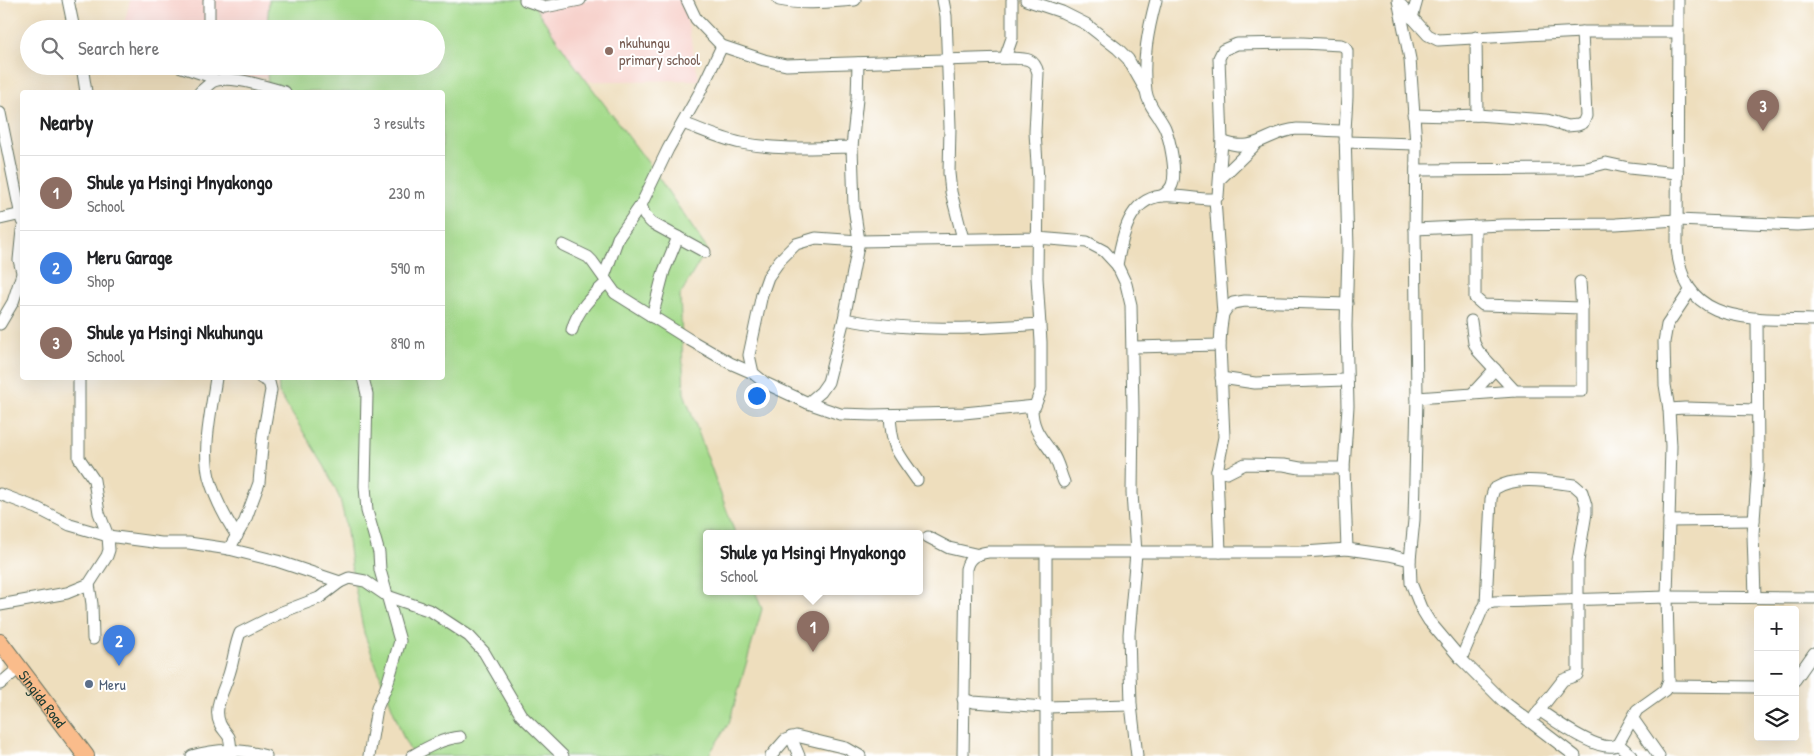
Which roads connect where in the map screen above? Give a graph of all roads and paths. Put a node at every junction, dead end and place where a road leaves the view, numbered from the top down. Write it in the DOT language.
graph roads {
  1 [pos="68,0"];
  2 [pos="209,0"];
  3 [pos="525,0"];
  4 [pos="580,0"];
  5 [pos="687,0"];
  6 [pos="779,0"];
  7 [pos="855,0"];
  8 [pos="944,0"];
  9 [pos="1012,0"];
  10 [pos="1026,0"];
  11 [pos="1156,0"];
  12 [pos="1416,0"];
  13 [pos="1678,0"];
  14 [pos="1399,2"];
  15 [pos="1412,18"];
  16 [pos="72,20"];
  17 [pos="209,20"];
  18 [pos="1582,32"];
  19 [pos="1678,32"];
  20 [pos="1476,37"];
  21 [pos="722,46"];
  22 [pos="1005,58"];
  23 [pos="947,61"];
  24 [pos="858,63"];
  25 [pos="83,75"];
  26 [pos="212,75"];
  27 [pos="86,90"];
  28 [pos="201,90"];
  29 [pos="278,90"];
  30 [pos="1146,90"];
  31 [pos="0,113"];
  32 [pos="1413,115"];
  33 [pos="1477,115"];
  34 [pos="683,122"];
  35 [pos="1345,136"];
  36 [pos="1222,141"];
  37 [pos="1416,144"];
  38 [pos="1255,145"];
  39 [pos="852,147"];
  40 [pos="1416,170"];
  41 [pos="1677,173"];
  42 [pos="1220,179"];
  43 [pos="1162,196"];
  44 [pos="1215,199"];
  45 [pos="641,206"];
  46 [pos="20,207"];
  47 [pos="20,216"];
  48 [pos="0,219"];
  49 [pos="1677,220"];
  50 [pos="1814,224"];
  51 [pos="1474,226"];
  52 [pos="1415,229"];
  53 [pos="678,237"];
  54 [pos="1037,238"];
  55 [pos="963,239"];
  56 [pos="1122,239"];
  57 [pos="859,241"];
  58 [pos="563,245"];
  59 [pos="20,250"];
  60 [pos="1104,251"];
  61 [pos="705,252"];
  62 [pos="20,264"];
  63 [pos="1117,265"];
  64 [pos="20,279"];
  65 [pos="605,279"];
  66 [pos="1580,282"];
  67 [pos="1690,291"];
  68 [pos="1347,304"];
  69 [pos="1582,308"];
  70 [pos="1224,314"];
  71 [pos="652,317"];
  72 [pos="1757,318"];
  73 [pos="844,319"];
  74 [pos="1814,320"];
  75 [pos="1471,321"];
  76 [pos="0,324"];
  77 [pos="1040,324"];
  78 [pos="572,330"];
  79 [pos="1220,345"];
  80 [pos="1133,347"];
  81 [pos="1495,369"];
  82 [pos="753,374"];
  83 [pos="1221,378"];
  84 [pos="79,380"];
  85 [pos="216,380"];
  86 [pos="265,380"];
  87 [pos="364,380"];
  88 [pos="1346,380"];
  89 [pos="1515,391"];
  90 [pos="1472,394"];
  91 [pos="1417,398"];
  92 [pos="808,403"];
  93 [pos="1032,408"];
  94 [pos="1669,409"];
  95 [pos="1757,410"];
  96 [pos="890,414"];
  97 [pos="1344,468"];
  98 [pos="1217,471"];
  99 [pos="917,480"];
  100 [pos="1064,482"];
  101 [pos="0,494"];
  102 [pos="1754,520"];
  103 [pos="1669,521"];
  104 [pos="108,536"];
  105 [pos="236,536"];
  106 [pos="928,536"];
  107 [pos="228,549"];
  108 [pos="1348,549"];
  109 [pos="1046,552"];
  110 [pos="1136,552"];
  111 [pos="1220,552"];
  112 [pos="975,554"];
  113 [pos="1410,560"];
  114 [pos="340,582"];
  115 [pos="88,584"];
  116 [pos="387,596"];
  117 [pos="1756,597"];
  118 [pos="1667,598"];
  119 [pos="1814,598"];
  120 [pos="1579,600"];
  121 [pos="1486,604"];
  122 [pos="0,605"];
  123 [pos="93,639"];
  124 [pos="0,642"];
  125 [pos="1814,653"];
  126 [pos="1460,658"];
  127 [pos="19,668"];
  128 [pos="1799,674"];
  129 [pos="0,684"];
  130 [pos="1668,686"];
  131 [pos="1754,687"];
  132 [pos="963,699"];
  133 [pos="1131,705"];
  134 [pos="1045,707"];
  135 [pos="1539,710"];
  136 [pos="1633,719"];
  137 [pos="1531,722"];
  138 [pos="460,737"];
  139 [pos="791,737"];
  140 [pos="1614,749"];
  141 [pos="231,753"];
  142 [pos="86,756"];
  143 [pos="192,756"];
  144 [pos="266,756"];
  145 [pos="369,756"];
  146 [pos="412,756"];
  147 [pos="564,756"];
  148 [pos="771,756"];
  149 [pos="800,756"];
  150 [pos="860,756"];
  151 [pos="963,756"];
  152 [pos="1046,756"];
  153 [pos="1136,756"];
  154 [pos="1575,756"];
  155 [pos="1632,756"];
  156 [pos="1659,756"];
  1 -- 16 [label="street"];
  2 -- 17 [label="street"];
  3 -- 4 [label="street"];
  5 -- 21 [label="street"];
  6 -- 7 [label="street"];
  8 -- 23 [label="street"];
  9 -- 22 [label="street"];
  10 -- 30 [label="street"];
  11 -- 30 [label="street"];
  12 -- 15 [label="street"];
  13 -- 19 [label="street"];
  14 -- 15 [label="street"];
  14 -- 32 [label="street"];
  15 -- 20 [label="street"];
  18 -- 19 [label="street"];
  18 -- 20 [label="street"];
  18 -- 33 [label="street"];
  19 -- 41 [label="street"];
  20 -- 33 [label="street"];
  21 -- 24 [label="street"];
  21 -- 34 [label="street"];
  22 -- 23 [label="street"];
  22 -- 54 [label="street"];
  23 -- 24 [label="street"];
  23 -- 55 [label="street"];
  24 -- 39 [label="street"];
  25 -- 27 [label="street"];
  26 -- 28 [label="street"];
  26 -- 29 [label="street"];
  30 -- 43 [label="street"];
  31 -- 46 [label="street"];
  32 -- 33 [label="street"];
  32 -- 37 [label="street"];
  34 -- 39 [label="street"];
  34 -- 45 [label="street"];
  35 -- 36 [label="street"];
  35 -- 37 [label="street"];
  35 -- 38 [label="street"];
  35 -- 68 [label="street"];
  36 -- 38 [label="street"];
  36 -- 42 [label="street"];
  37 -- 40 [label="street"];
  38 -- 42 [label="street"];
  39 -- 57 [label="street"];
  40 -- 41 [label="street"];
  40 -- 52 [label="street"];
  41 -- 49 [label="street"];
  42 -- 44 [label="street"];
  43 -- 44 [label="street"];
  43 -- 56 [label="street"];
  44 -- 70 [label="street"];
  45 -- 53 [label="street"];
  45 -- 65 [label="street"];
  47 -- 48 [label="street"];
  49 -- 50 [label="street"];
  49 -- 51 [label="street"];
  49 -- 67 [label="street"];
  51 -- 52 [label="street"];
  51 -- 69 [label="street"];
  52 -- 91 [label="street"];
  53 -- 61 [label="street"];
  53 -- 71 [label="street"];
  54 -- 55 [label="street"];
  54 -- 60 [label="street"];
  54 -- 77 [label="street"];
  55 -- 57 [label="street"];
  56 -- 60 [label="street"];
  56 -- 63 [label="street"];
  57 -- 73 [label="street"];
  57 -- 82 [label="street"];
  58 -- 65 [label="street"];
  59 -- 62 [label="street"];
  60 -- 63 [label="street"];
  63 -- 80 [label="street"];
  64 -- 76 [label="street"];
  65 -- 71 [label="street"];
  65 -- 78 [label="street"];
  66 -- 69 [label="street"];
  67 -- 72 [label="street"];
  67 -- 94 [label="street"];
  68 -- 70 [label="street"];
  68 -- 88 [label="street"];
  69 -- 89 [label="street"];
  70 -- 79 [label="street"];
  71 -- 82 [label="street"];
  72 -- 74 [label="street"];
  72 -- 95 [label="street"];
  73 -- 77 [label="street"];
  73 -- 92 [label="street"];
  75 -- 81 [label="street"];
  77 -- 93 [label="street"];
  79 -- 80 [label="street"];
  79 -- 83 [label="street"];
  80 -- 110 [label="street"];
  81 -- 89 [label="street"];
  81 -- 90 [label="street"];
  82 -- 92 [label="street"];
  83 -- 88 [label="street"];
  83 -- 98 [label="street"];
  84 -- 104 [label="street"];
  85 -- 105 [label="street"];
  86 -- 105 [label="street"];
  87 -- 116 [label="street"];
  88 -- 97 [label="street"];
  89 -- 90 [label="street"];
  90 -- 91 [label="street"];
  91 -- 113 [label="street"];
  92 -- 96 [label="street"];
  93 -- 96 [label="street"];
  93 -- 100 [label="street"];
  94 -- 95 [label="street"];
  94 -- 103 [label="street"];
  95 -- 102 [label="street"];
  96 -- 99 [label="street"];
  97 -- 98 [label="street"];
  97 -- 108 [label="street"];
  98 -- 111 [label="street"];
  101 -- 104 [label="street"];
  102 -- 103 [label="street"];
  102 -- 117 [label="street"];
  103 -- 118 [label="street"];
  104 -- 107 [label="street"];
  104 -- 115 [label="street"];
  105 -- 107 [label="street"];
  106 -- 112 [label="street"];
  107 -- 114 [label="street"];
  108 -- 111 [label="street"];
  108 -- 113 [label="street"];
  109 -- 110 [label="street"];
  109 -- 112 [label="street"];
  109 -- 134 [label="street"];
  110 -- 111 [label="street"];
  110 -- 133 [label="street"];
  112 -- 132 [label="street"];
  113 -- 126 [label="street"];
  114 -- 116 [label="street"];
  114 -- 141 [label="street"];
  115 -- 122 [label="street"];
  115 -- 123 [label="street"];
  116 -- 145 [label="street"];
  116 -- 147 [label="street"];
  117 -- 118 [label="street"];
  117 -- 119 [label="street"];
  118 -- 120 [label="street"];
  118 -- 130 [label="street"];
  120 -- 121 [label="street"];
  120 -- 121 [label="street"];
  120 -- 135 [label="street"];
  121 -- 126 [label="street"];
  124 -- 127 [label="highway, Singida Road"];
  125 -- 128 [label="street"];
  126 -- 137 [label="street"];
  127 -- 129 [label="street"];
  127 -- 142 [label="highway, Singida Road"];
  130 -- 131 [label="street"];
  130 -- 136 [label="street"];
  132 -- 134 [label="street"];
  132 -- 151 [label="street"];
  133 -- 134 [label="street"];
  133 -- 153 [label="street"];
  134 -- 152 [label="street"];
  135 -- 137 [label="street"];
  135 -- 140 [label="street"];
  136 -- 140 [label="street"];
  136 -- 156 [label="street"];
  137 -- 154 [label="street"];
  138 -- 146 [label="street"];
  139 -- 148 [label="street"];
  139 -- 149 [label="street"];
  139 -- 150 [label="street"];
  140 -- 155 [label="street"];
  141 -- 143 [label="street"];
  141 -- 144 [label="street"];
}
